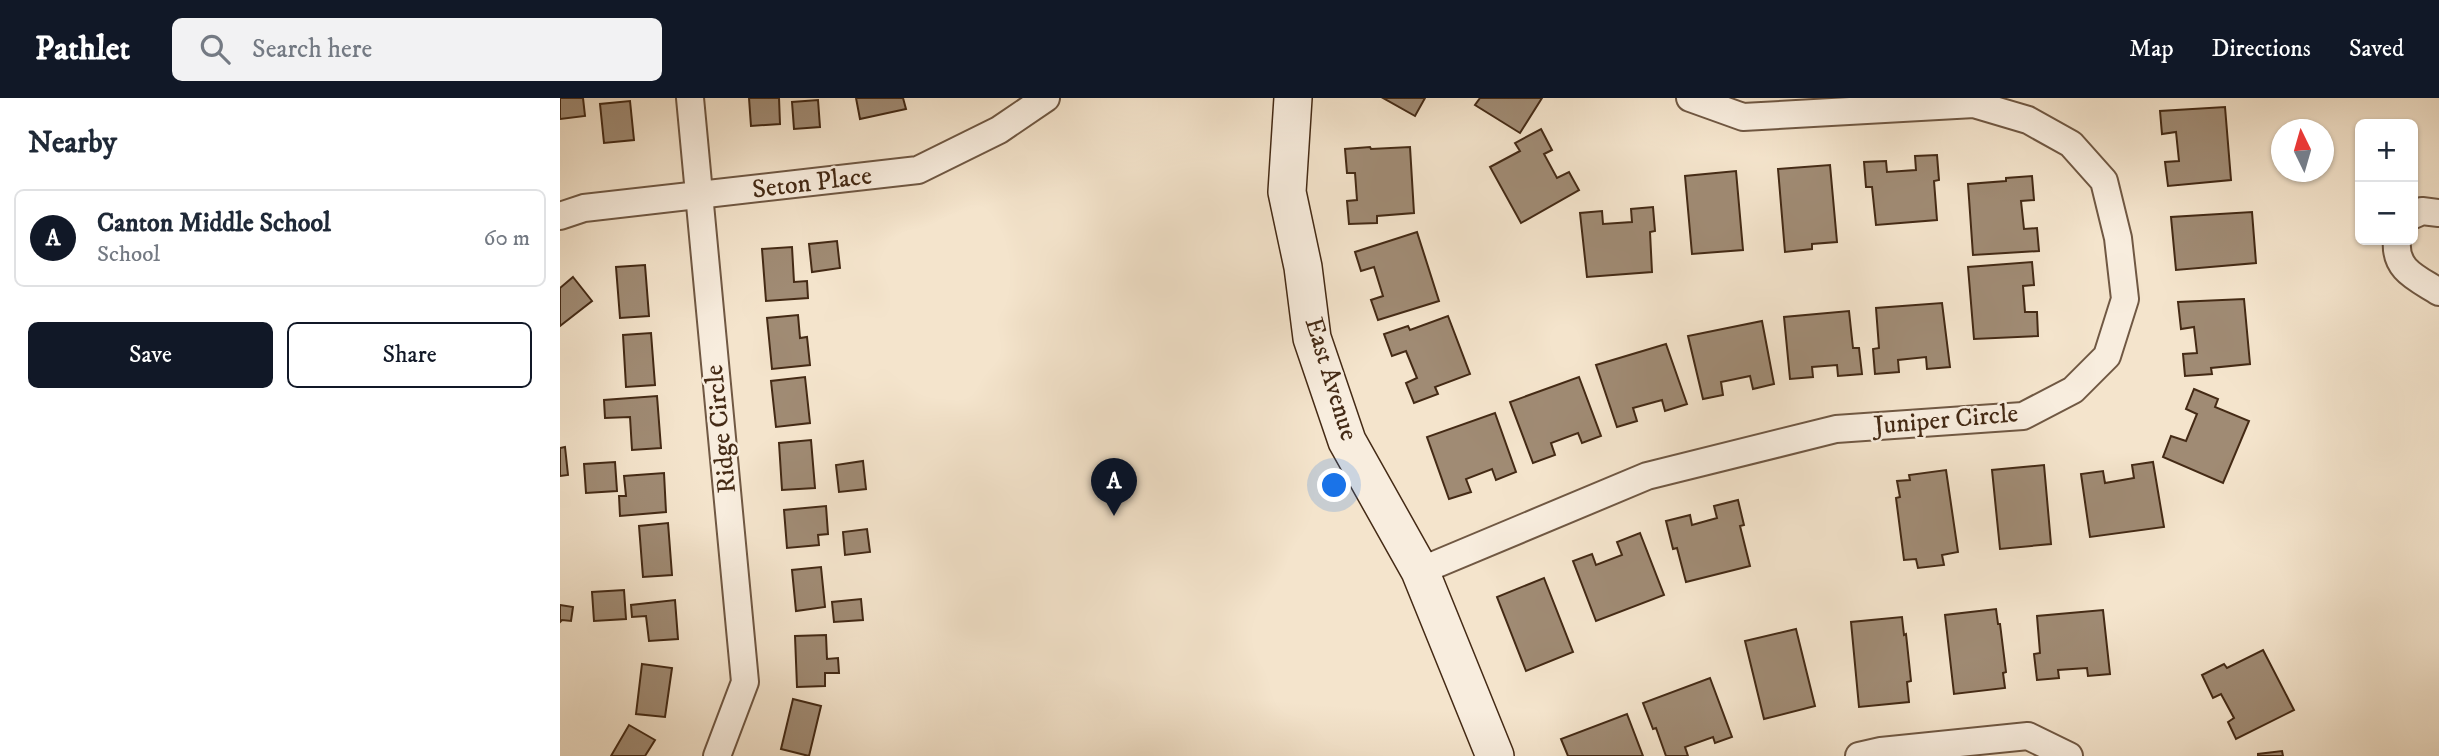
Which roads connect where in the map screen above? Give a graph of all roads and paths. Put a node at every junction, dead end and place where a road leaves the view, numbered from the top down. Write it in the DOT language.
graph roads {
  1 [pos="690,98"];
  2 [pos="1046,98"];
  3 [pos="1293,98"];
  4 [pos="1690,98"];
  5 [pos="698,196"];
  6 [pos="2418,213"];
  7 [pos="2439,213"];
  8 [pos="560,216"];
  9 [pos="2397,245"];
  10 [pos="2439,292"];
  11 [pos="1420,571"];
  12 [pos="717,756"];
  13 [pos="1495,756"];
  14 [pos="1858,756"];
  15 [pos="2069,756"];
  1 -- 5 [label="street, Ridge Circle"];
  2 -- 5 [label="street, Seton Place"];
  3 -- 11 [label="street, East Avenue"];
  4 -- 11 [label="street, Juniper Circle"];
  5 -- 8 [label="street, Seton Place"];
  5 -- 12 [label="street, Ridge Circle"];
  6 -- 7 [label="street"];
  9 -- 10 [label="street"];
  11 -- 13 [label="street, East Avenue"];
  14 -- 15 [label="street"];
}
